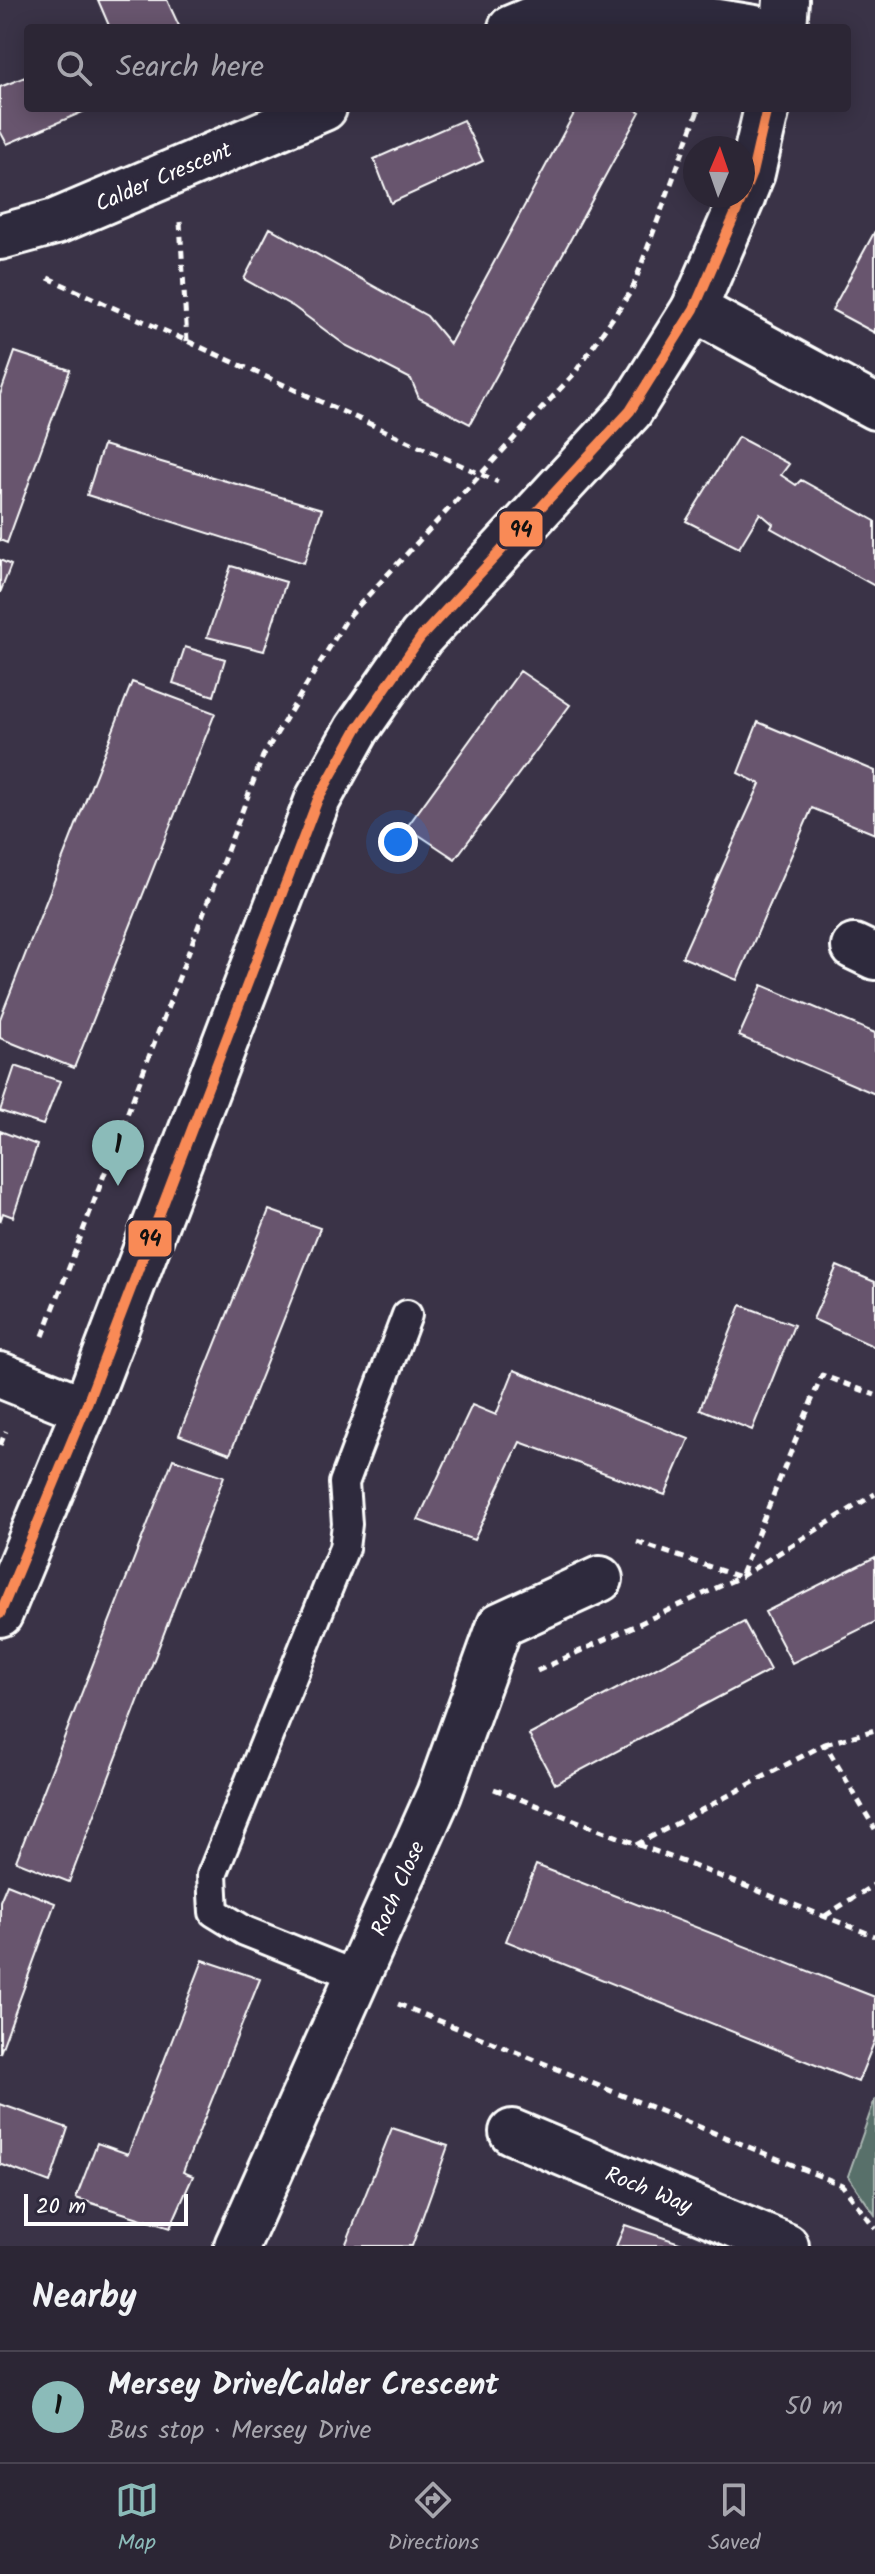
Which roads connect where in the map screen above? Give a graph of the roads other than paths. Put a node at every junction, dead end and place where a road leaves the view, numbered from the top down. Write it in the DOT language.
graph roads {
  1 [pos="786,0"];
  2 [pos="520,24"];
  3 [pos="730,24"];
  4 [pos="784,24"];
  5 [pos="315,112"];
  6 [pos="766,112"];
  7 [pos="755,160"];
  8 [pos="738,208"];
  9 [pos="0,237"];
  10 [pos="694,309"];
  11 [pos="875,407"];
  12 [pos="407,1315"];
  13 [pos="0,1375"];
  14 [pos="85,1409"];
  15 [pos="600,1579"];
  16 [pos="0,1614"];
  17 [pos="355,1982"];
  18 [pos="512,2132"];
  19 [pos="237,2246"];
  20 [pos="786,2246"];
  1 -- 4 [label="street"];
  2 -- 3 [label="street"];
  5 -- 9 [label="street, Calder Crescent"];
  6 -- 7 [label="street"];
  8 -- 10 [label="street"];
  10 -- 11 [label="street"];
  10 -- 14 [label="street"];
  12 -- 17 [label="lane"];
  13 -- 14 [label="street"];
  14 -- 16 [label="street"];
  15 -- 17 [label="street, Roch Close"];
  17 -- 19 [label="street, Roch Close"];
  18 -- 20 [label="street, Roch Way"];
}
